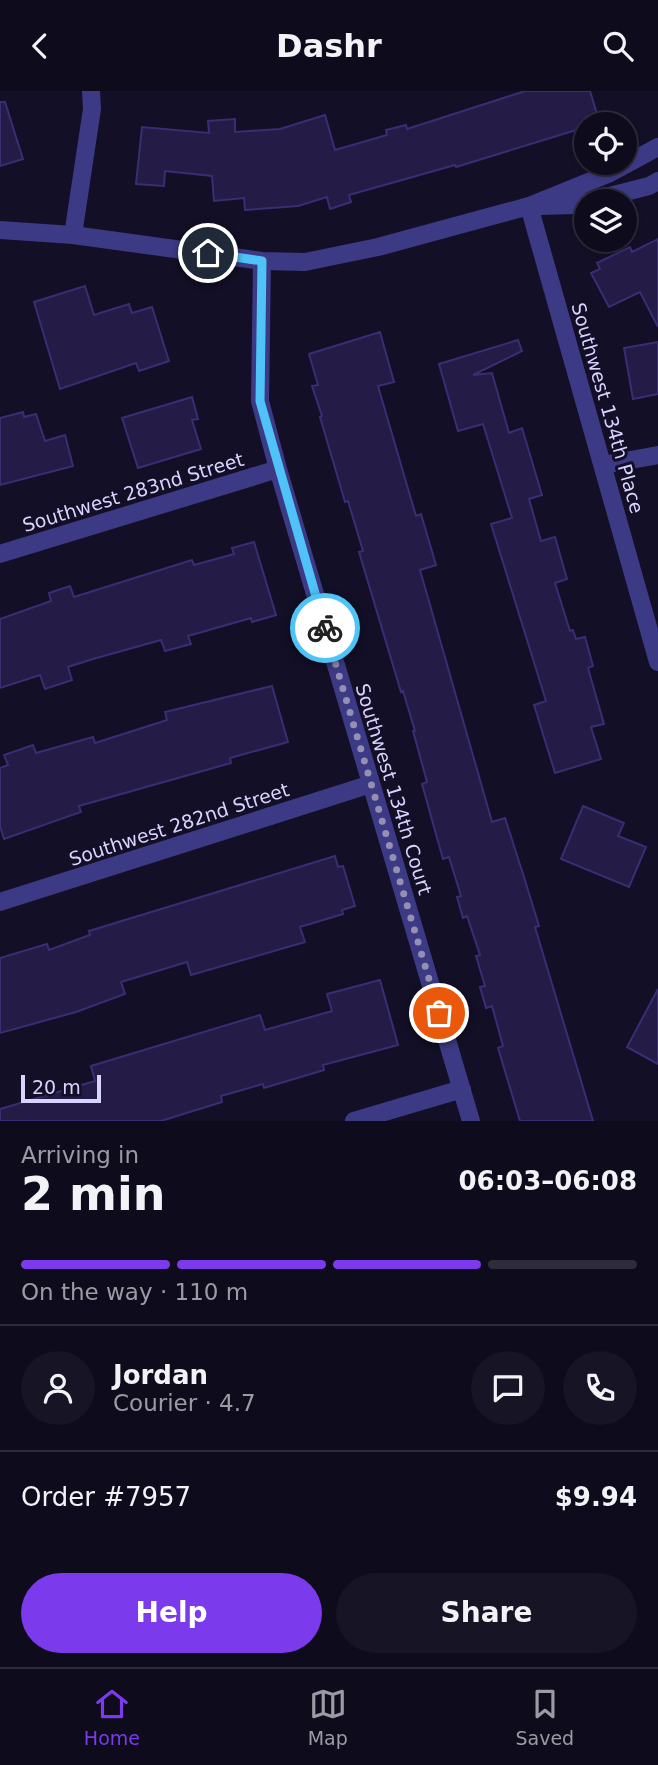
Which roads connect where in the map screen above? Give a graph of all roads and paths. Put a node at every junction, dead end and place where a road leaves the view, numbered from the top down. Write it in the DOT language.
graph roads {
  1 [pos="92,91"];
  2 [pos="658,147"];
  3 [pos="658,181"];
  4 [pos="637,189"];
  5 [pos="574,205"];
  6 [pos="529,206"];
  7 [pos="0,230"];
  8 [pos="73,235"];
  9 [pos="262,261"];
  10 [pos="658,455"];
  11 [pos="603,465"];
  12 [pos="278,470"];
  13 [pos="0,554"];
  14 [pos="658,662"];
  15 [pos="371,784"];
  16 [pos="0,902"];
  17 [pos="462,1089"];
  18 [pos="354,1121"];
  19 [pos="471,1121"];
  1 -- 8 [label="street"];
  2 -- 6 [label="street"];
  3 -- 4 [label="street"];
  5 -- 6 [label="street"];
  6 -- 9 [label="street"];
  6 -- 11 [label="street, Southwest 134th Place"];
  7 -- 8 [label="street"];
  8 -- 9 [label="street"];
  9 -- 12 [label="street, Southwest 134th Court"];
  10 -- 11 [label="street"];
  11 -- 14 [label="street, Southwest 134th Place"];
  12 -- 13 [label="street, Southwest 283nd Street"];
  12 -- 15 [label="street, Southwest 134th Court"];
  15 -- 16 [label="street, Southwest 282nd Street"];
  15 -- 17 [label="street, Southwest 134th Court"];
  17 -- 18 [label="street"];
  17 -- 19 [label="street, Southwest 134th Court"];
}
